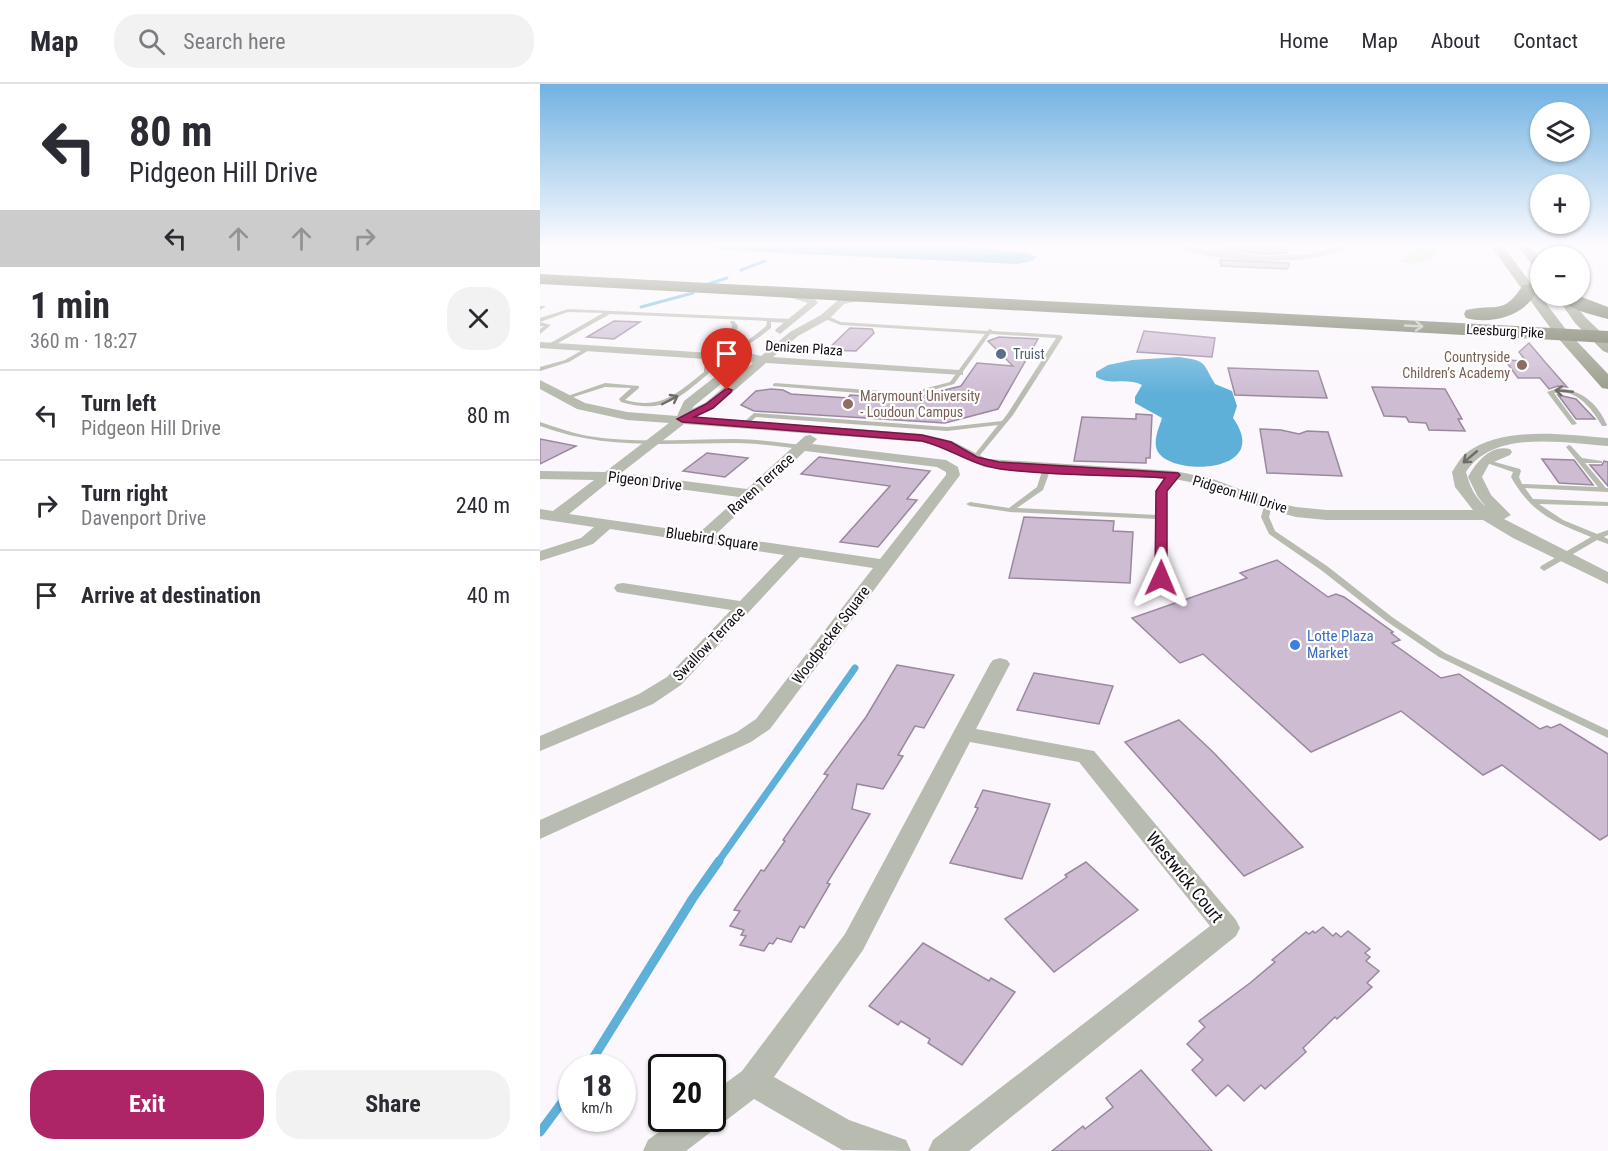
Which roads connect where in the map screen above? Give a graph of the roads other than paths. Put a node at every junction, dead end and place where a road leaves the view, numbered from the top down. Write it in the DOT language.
graph roads {
  1 [pos="792,295"];
  2 [pos="823,295"];
  3 [pos="1037,295"];
  4 [pos="1526,295"];
  5 [pos="1533,295"];
  6 [pos="868,297"];
  7 [pos="1570,306"];
  8 [pos="1588,306"];
  9 [pos="609,312"];
  10 [pos="1608,312"];
  11 [pos="825,317"];
  12 [pos="1580,320"];
  13 [pos="768,321"];
  14 [pos="792,321"];
  15 [pos="540,322"];
  16 [pos="732,322"];
  17 [pos="1476,322"];
  18 [pos="1557,326"];
  19 [pos="990,331"];
  20 [pos="540,332"];
  21 [pos="1605,336"];
  22 [pos="544,345"];
  23 [pos="589,348"];
  24 [pos="1580,354"];
  25 [pos="745,359"];
  26 [pos="763,360"];
  27 [pos="706,368"];
  28 [pos="540,369"];
  29 [pos="959,373"];
  30 [pos="540,384"];
  31 [pos="1608,384"];
  32 [pos="775,386"];
  33 [pos="564,399"];
  34 [pos="682,419"];
  35 [pos="1003,423"];
  36 [pos="540,424"];
  37 [pos="745,424"];
  38 [pos="1574,424"];
  39 [pos="1604,426"];
  40 [pos="819,430"];
  41 [pos="1608,442"];
  42 [pos="653,443"];
  43 [pos="803,447"];
  44 [pos="1569,447"];
  45 [pos="1604,456"];
  46 [pos="974,459"];
  47 [pos="1580,460"];
  48 [pos="1484,462"];
  49 [pos="1047,468"];
  50 [pos="540,475"];
  51 [pos="1175,475"];
  52 [pos="610,476"];
  53 [pos="1520,486"];
  54 [pos="1606,490"];
  55 [pos="749,494"];
  56 [pos="1531,501"];
  57 [pos="970,504"];
  58 [pos="1608,504"];
  59 [pos="1268,505"];
  60 [pos="1010,510"];
  61 [pos="1486,514"];
  62 [pos="548,515"];
  63 [pos="1503,515"];
  64 [pos="1161,517"];
  65 [pos="607,524"];
  66 [pos="1608,532"];
  67 [pos="1597,537"];
  68 [pos="703,538"];
  69 [pos="1608,542"];
  70 [pos="796,552"];
  71 [pos="1572,553"];
  72 [pos="540,556"];
  73 [pos="884,565"];
  74 [pos="1608,565"];
  75 [pos="1544,568"];
  76 [pos="1161,578"];
  77 [pos="1608,579"];
  78 [pos="622,588"];
  79 [pos="746,607"];
  80 [pos="1000,664"];
  81 [pos="963,734"];
  82 [pos="1608,734"];
  83 [pos="540,744"];
  84 [pos="540,830"];
  85 [pos="753,1081"];
  86 [pos="726,1101"];
  87 [pos="685,1132"];
  88 [pos="659,1151"];
  89 [pos="895,1151"];
  90 [pos="944,1151"];
  1 -- 14 [label="street"];
  2 -- 6 [label="highway, Leesburg Pike"];
  3 -- 17 [label="highway, Leesburg Pike"];
  4 -- 17 [label="highway"];
  5 -- 18 [label="main road"];
  6 -- 11 [label="street"];
  6 -- 17 [label="highway, Leesburg Pike, one-way"];
  7 -- 12 [label="main road"];
  8 -- 10 [label="highway"];
  9 -- 13 [label="lane"];
  9 -- 15 [label="lane"];
  9 -- 22 [label="lane"];
  11 -- 19 [label="lane"];
  11 -- 26 [label="street"];
  12 -- 18 [label="highway, Leesburg Pike"];
  12 -- 21 [label="highway, Leesburg Pike"];
  13 -- 14 [label="lane"];
  13 -- 16 [label="lane"];
  14 -- 25 [label="street"];
  15 -- 20 [label="lane"];
  17 -- 18 [label="highway, Leesburg Pike"];
  17 -- 24 [label="highway"];
  18 -- 21 [label="highway, Leesburg Pike"];
  18 -- 24 [label="main road"];
  19 -- 29 [label="lane"];
  19 -- 35 [label="lane"];
  22 -- 23 [label="street, Denizen Plaza"];
  23 -- 25 [label="street, Denizen Plaza"];
  23 -- 28 [label="lane"];
  24 -- 31 [label="main road"];
  25 -- 26 [label="street, Denizen Plaza"];
  25 -- 34 [label="street"];
  26 -- 29 [label="street, Denizen Plaza"];
  26 -- 34 [label="street"];
  33 -- 27 [label="lane, one-way"];
  29 -- 32 [label="lane"];
  30 -- 33 [label="street, Pidgeon Hill Drive"];
  33 -- 34 [label="street, Pidgeon Hill Drive"];
  34 -- 37 [label="street, Pidgeon Hill Drive"];
  34 -- 42 [label="street"];
  35 -- 37 [label="lane"];
  35 -- 46 [label="lane"];
  36 -- 42 [label="lane"];
  37 -- 40 [label="street, Pidgeon Hill Drive"];
  39 -- 38 [label="lane, one-way"];
  40 -- 43 [label="street, Raven Terrace"];
  40 -- 46 [label="street, Pidgeon Hill Drive"];
  41 -- 61 [label="street, Pidgeon Hill Drive, one-way"];
  42 -- 43 [label="lane"];
  42 -- 52 [label="street"];
  43 -- 55 [label="street, Raven Terrace"];
  43 -- 73 [label="street, Woodpecker Square"];
  44 -- 45 [label="street"];
  44 -- 47 [label="lane"];
  44 -- 48 [label="street"];
  45 -- 47 [label="lane"];
  46 -- 49 [label="street, Pidgeon Hill Drive"];
  47 -- 54 [label="lane"];
  48 -- 53 [label="lane"];
  48 -- 63 [label="street, Pidgeon Hill Drive"];
  49 -- 51 [label="street, Pidgeon Hill Drive"];
  49 -- 60 [label="lane"];
  50 -- 52 [label="street, Pigeon Drive"];
  51 -- 59 [label="street, Pidgeon Hill Drive"];
  51 -- 64 [label="lane"];
  52 -- 55 [label="street, Pigeon Drive"];
  52 -- 62 [label="street"];
  53 -- 54 [label="lane"];
  53 -- 56 [label="lane"];
  55 -- 68 [label="street, Raven Terrace"];
  56 -- 58 [label="lane"];
  56 -- 67 [label="lane"];
  57 -- 60 [label="lane"];
  59 -- 61 [label="street, Pidgeon Hill Drive"];
  59 -- 82 [label="lane"];
  60 -- 64 [label="lane"];
  61 -- 63 [label="street, Pidgeon Hill Drive"];
  61 -- 71 [label="street, Pidgeon Hill Drive"];
  62 -- 65 [label="street, Bluebird Square"];
  63 -- 71 [label="street, Pidgeon Hill Drive"];
  64 -- 76 [label="lane"];
  65 -- 68 [label="street, Bluebird Square"];
  65 -- 72 [label="street"];
  66 -- 67 [label="lane"];
  67 -- 69 [label="lane"];
  67 -- 71 [label="lane"];
  68 -- 70 [label="street, Bluebird Square"];
  70 -- 73 [label="street, Bluebird Square"];
  70 -- 79 [label="street, Swallow Terrace"];
  71 -- 74 [label="street, Pidgeon Hill Drive"];
  71 -- 75 [label="lane"];
  71 -- 77 [label="street, Pidgeon Hill Drive"];
  73 -- 84 [label="street, Woodpecker Square"];
  78 -- 79 [label="street"];
  79 -- 83 [label="street, Swallow Terrace"];
  80 -- 81 [label="street"];
  81 -- 85 [label="street"];
  81 -- 90 [label="street, Westwick Court"];
  85 -- 86 [label="street"];
  85 -- 89 [label="street"];
  87 -- 88 [label="street"];
}
